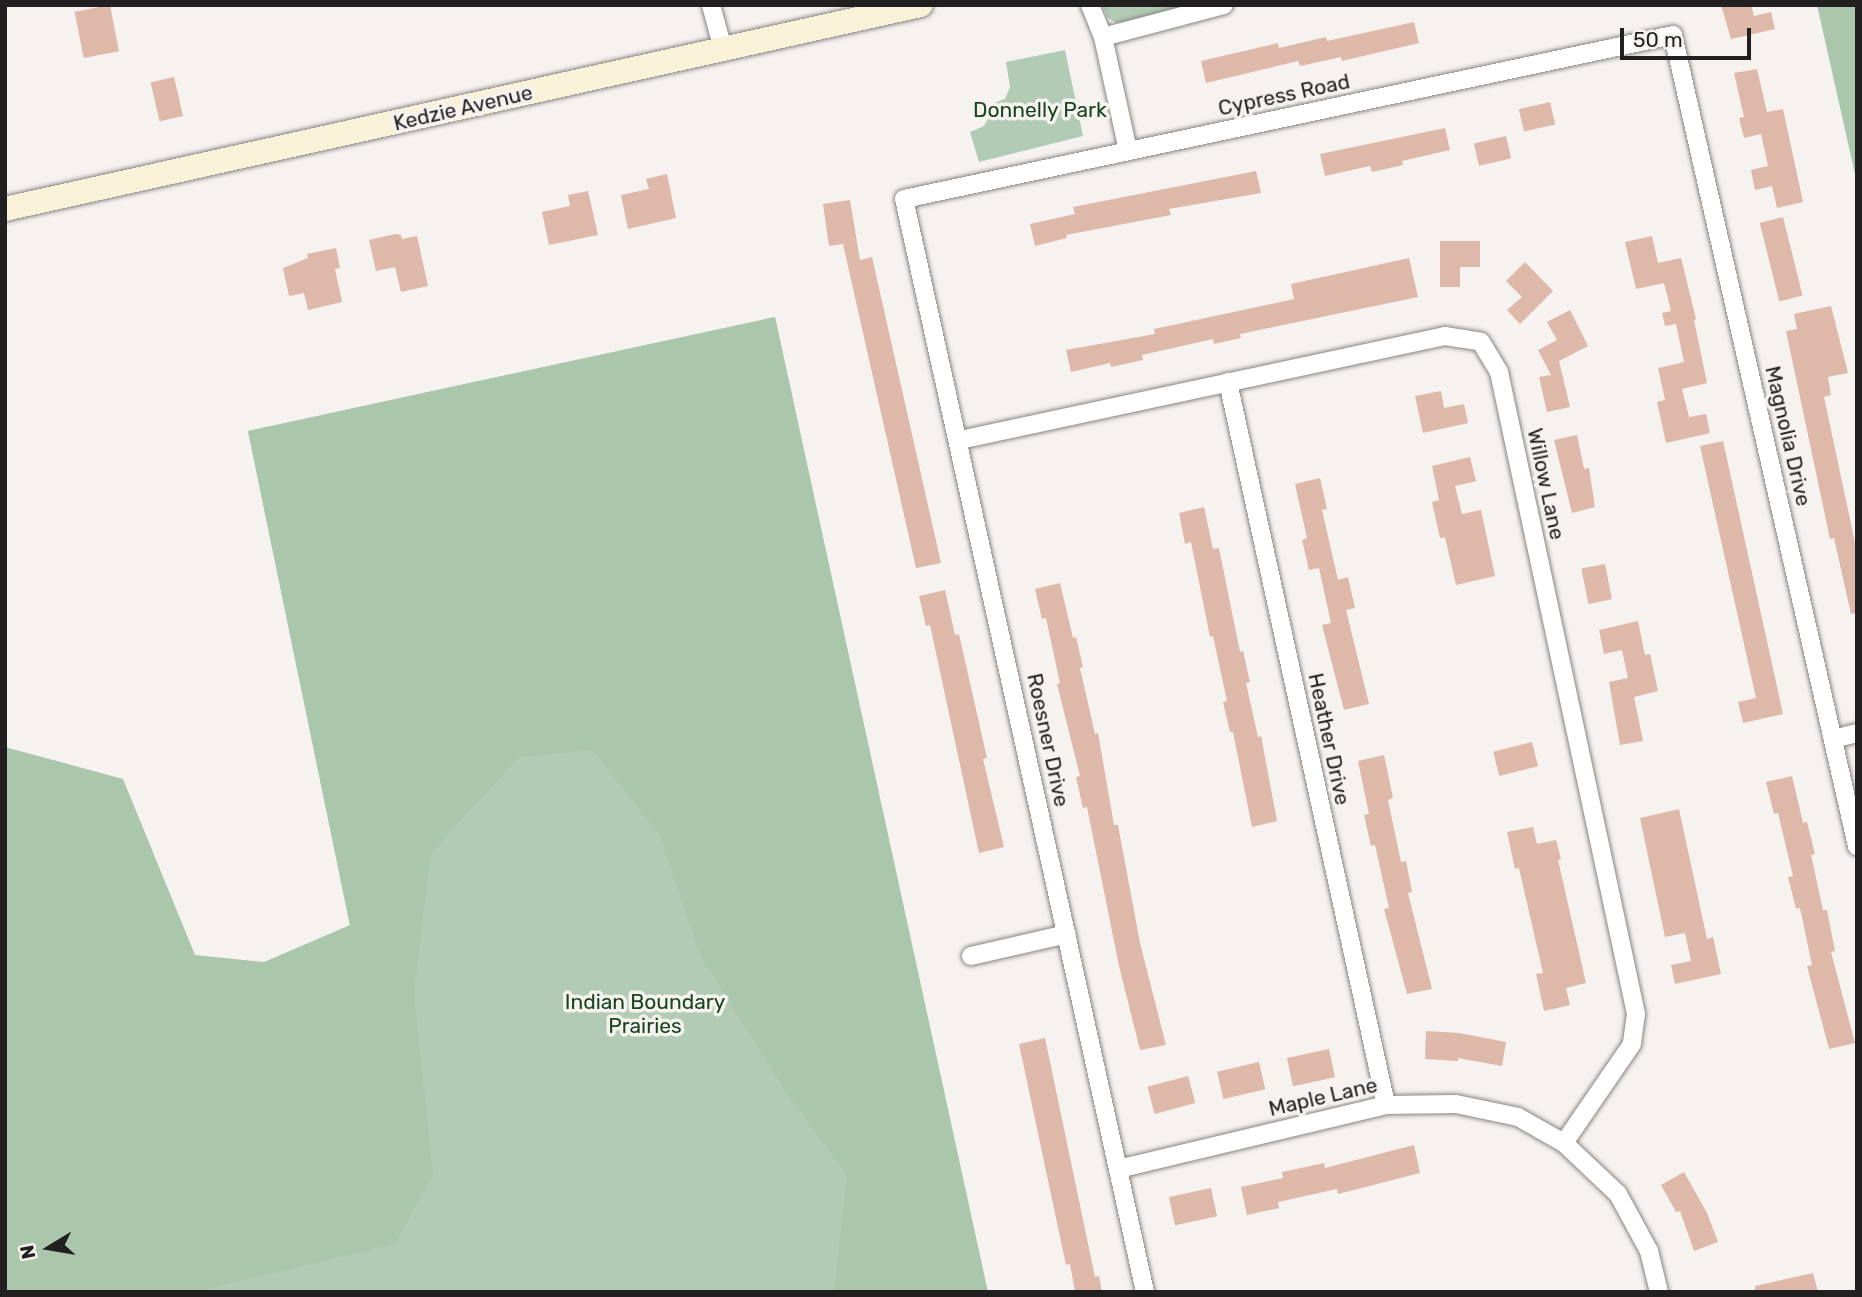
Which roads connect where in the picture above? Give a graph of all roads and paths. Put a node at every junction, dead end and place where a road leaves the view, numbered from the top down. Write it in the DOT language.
graph roads {
  1 [pos="711,5"];
  2 [pos="921,5"];
  3 [pos="1090,5"];
  4 [pos="1224,5"];
  5 [pos="1673,35"];
  6 [pos="1103,37"];
  7 [pos="723,49"];
  8 [pos="1128,151"];
  9 [pos="904,199"];
  10 [pos="5,209"];
  11 [pos="1228,382"];
  12 [pos="960,440"];
  13 [pos="1857,733"];
  14 [pos="1833,739"];
  15 [pos="1857,846"];
  16 [pos="1067,934"];
  17 [pos="971,956"];
  18 [pos="1386,1105"];
  19 [pos="1564,1143"];
  20 [pos="1118,1169"];
  21 [pos="1145,1292"];
  22 [pos="1659,1292"];
  1 -- 7 [label="street"];
  2 -- 7 [label="main road, Kedzie Avenue"];
  3 -- 6 [label="street"];
  4 -- 6 [label="street"];
  5 -- 8 [label="street, Cypress Road"];
  5 -- 14 [label="street, Magnolia Drive"];
  6 -- 8 [label="street"];
  7 -- 10 [label="main road, Kedzie Avenue"];
  8 -- 9 [label="street, Cypress Road"];
  9 -- 12 [label="street, Roesner Drive"];
  11 -- 12 [label="street, Willow Lane"];
  11 -- 18 [label="street, Heather Drive"];
  11 -- 19 [label="street, Willow Lane"];
  12 -- 16 [label="street, Roesner Drive"];
  13 -- 14 [label="street"];
  14 -- 15 [label="street, Magnolia Drive"];
  16 -- 17 [label="street"];
  16 -- 20 [label="street, Roesner Drive"];
  18 -- 19 [label="street, Maple Lane"];
  18 -- 20 [label="street, Maple Lane"];
  19 -- 22 [label="street, Maple Lane"];
  20 -- 21 [label="street, Roesner Drive"];
}
